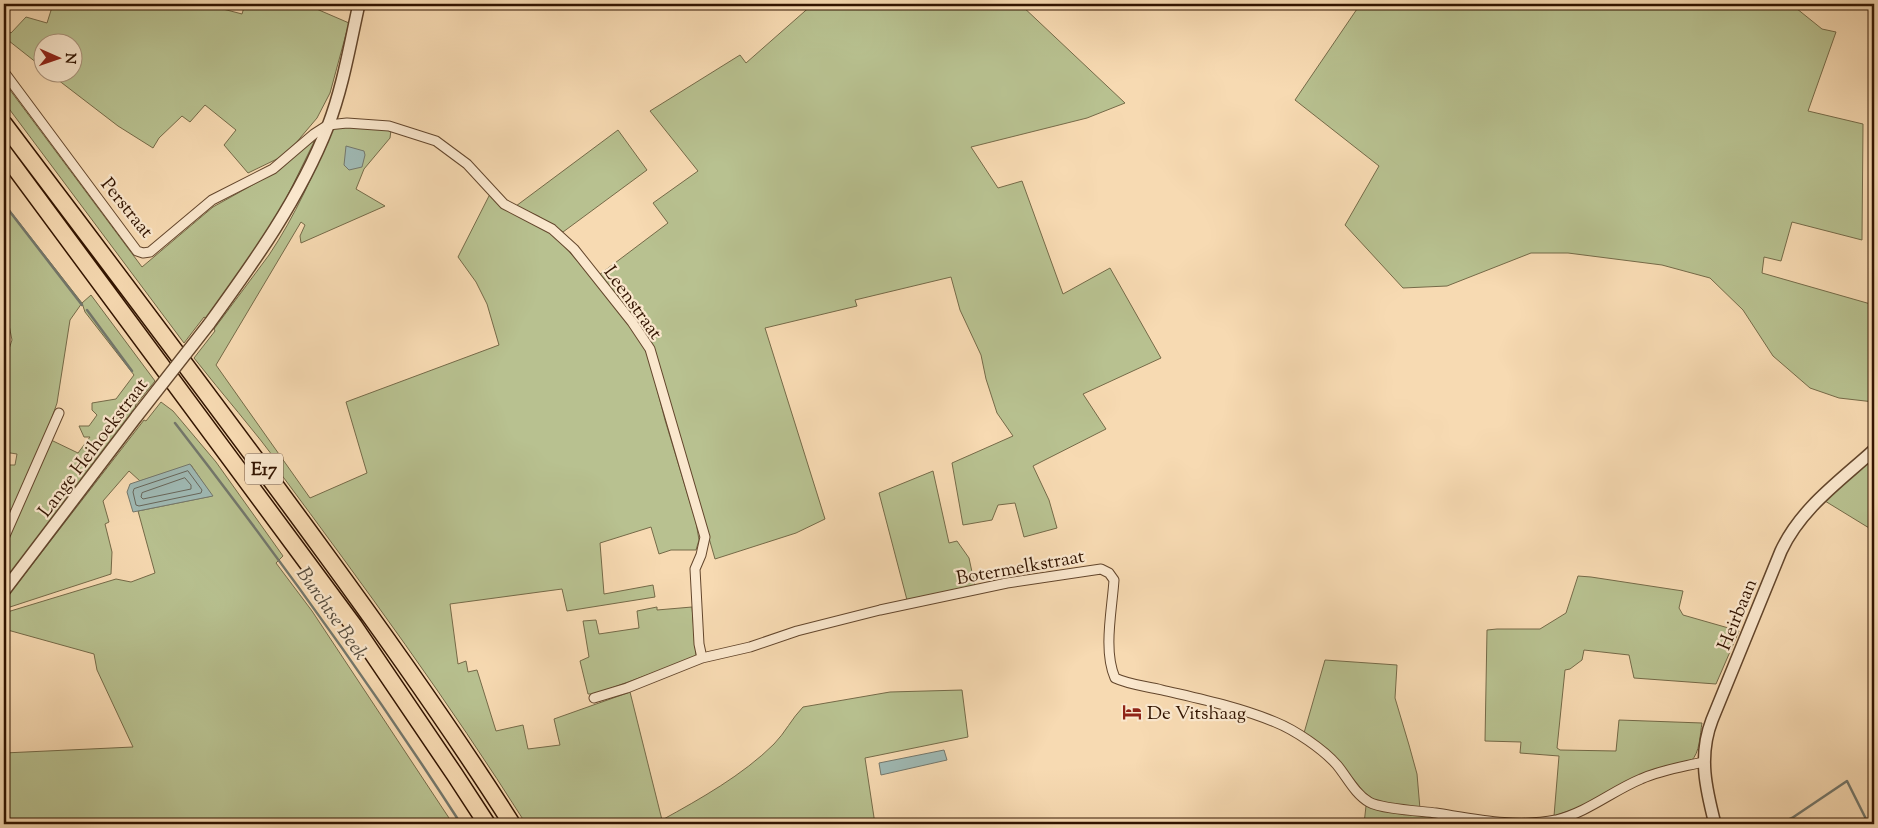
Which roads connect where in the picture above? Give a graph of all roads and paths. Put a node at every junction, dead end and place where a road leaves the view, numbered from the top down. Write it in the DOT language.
graph roads {
  1 [pos="359,4"];
  2 [pos="4,72"];
  3 [pos="4,124"];
  4 [pos="328,125"];
  5 [pos="4,153"];
  6 [pos="59,413"];
  7 [pos="1874,450"];
  8 [pos="4,538"];
  9 [pos="4,591"];
  10 [pos="702,658"];
  11 [pos="594,698"];
  12 [pos="1703,762"];
  13 [pos="487,824"];
  14 [pos="512,824"];
  15 [pos="1715,824"];
  1 -- 4 [label="street"];
  2 -- 4 [label="street, Perstraat"];
  3 -- 14 [label="highway, E17"];
  4 -- 9 [label="street, Lange Heihoekstraat, bridge"];
  4 -- 10 [label="street, Leenstraat"];
  5 -- 13 [label="highway, E17"];
  6 -- 8 [label="street, Lange Heihoekstraat"];
  7 -- 12 [label="street, Heirbaan"];
  10 -- 11 [label="street, Botermelkstraat"];
  10 -- 12 [label="street, Botermelkstraat"];
  12 -- 15 [label="street, Heirbaan"];
}
